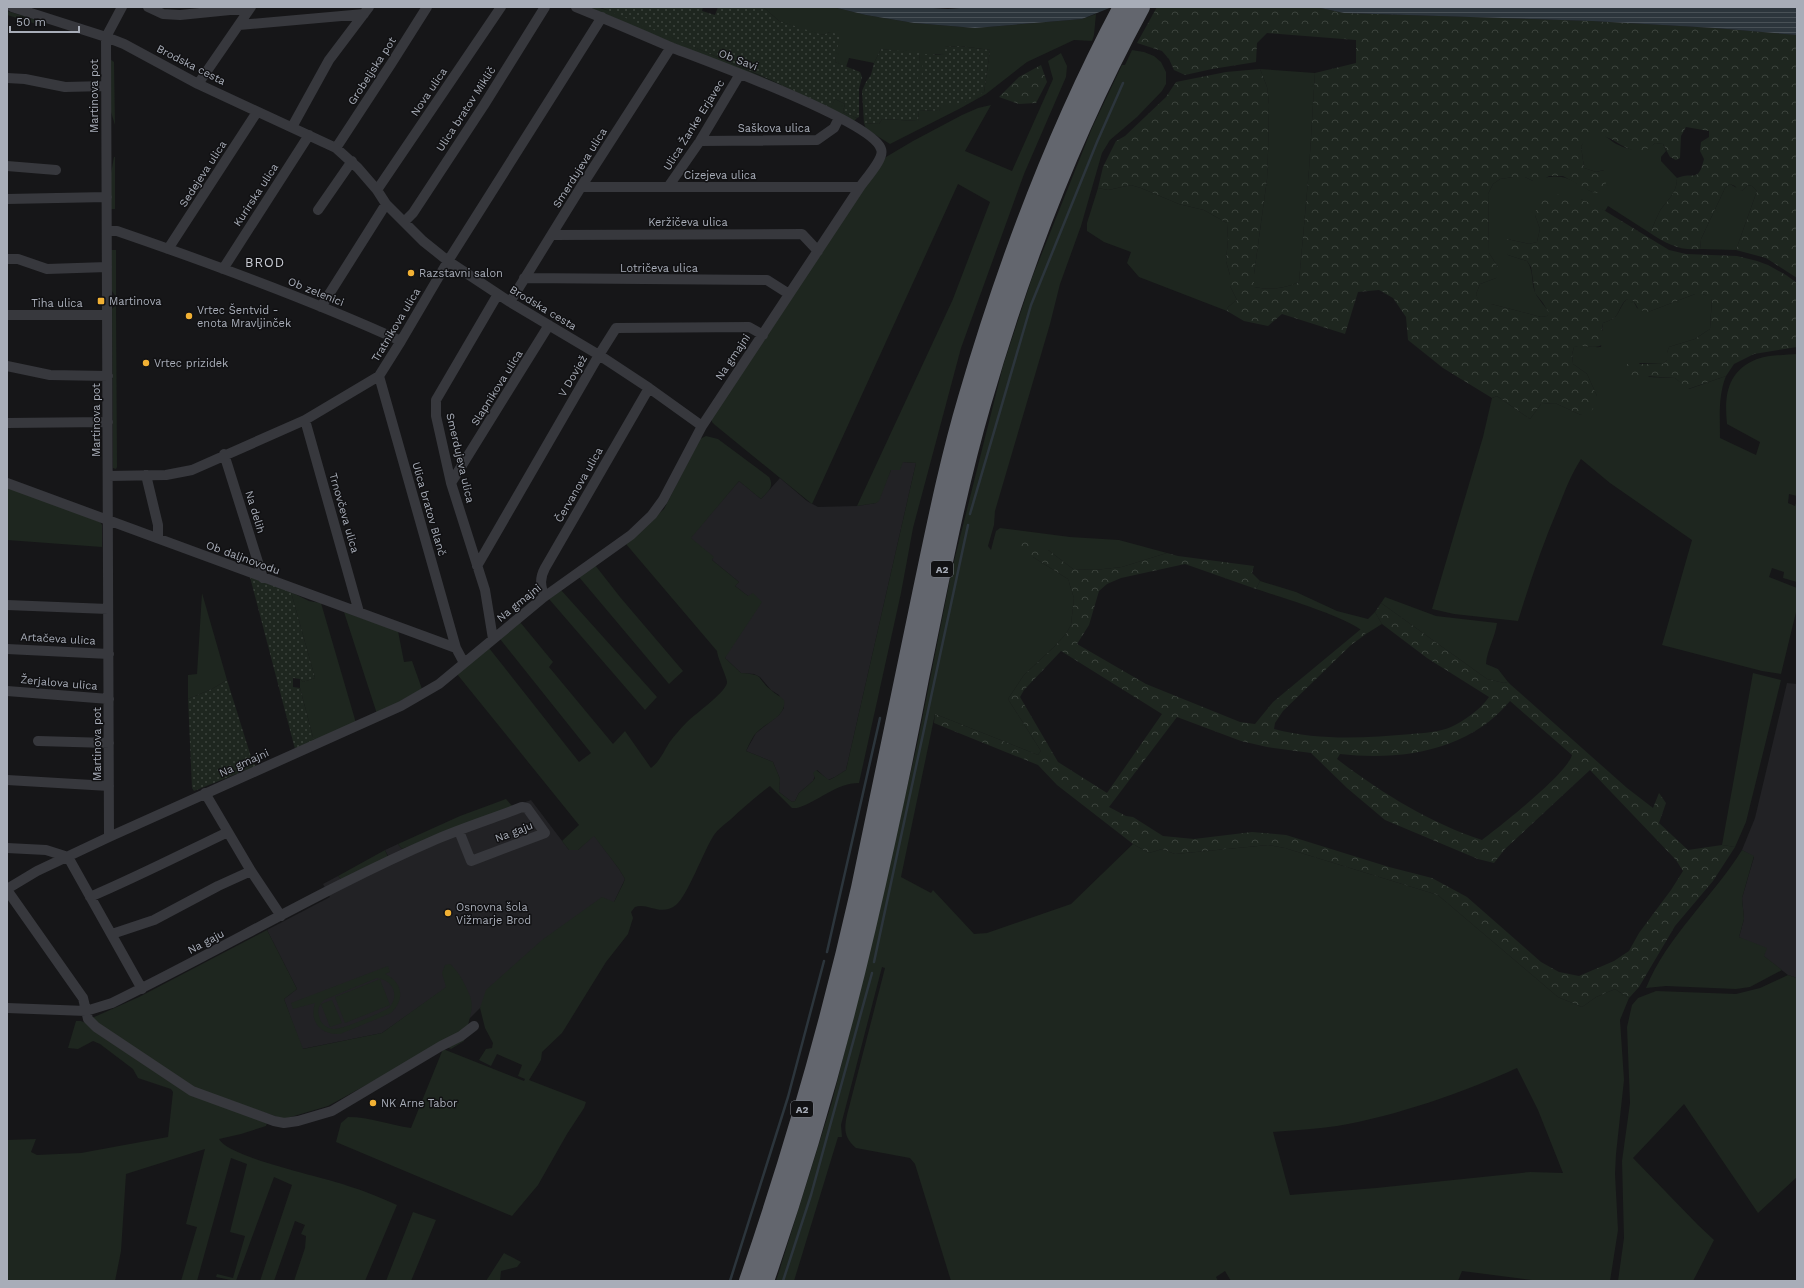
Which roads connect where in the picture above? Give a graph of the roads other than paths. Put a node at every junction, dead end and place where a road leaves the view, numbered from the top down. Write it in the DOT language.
graph roads {
  1 [pos="12,7"];
  2 [pos="122,7"];
  3 [pos="148,7"];
  4 [pos="427,7"];
  5 [pos="501,7"];
  6 [pos="545,7"];
  7 [pos="576,7"];
  8 [pos="1122,7"];
  9 [pos="1141,7"];
  10 [pos="251,8"];
  11 [pos="367,11"];
  12 [pos="602,17"];
  13 [pos="239,25"];
  14 [pos="106,37"];
  15 [pos="672,47"];
  16 [pos="740,74"];
  17 [pos="7,78"];
  18 [pos="198,84"];
  19 [pos="106,86"];
  20 [pos="257,112"];
  21 [pos="839,118"];
  22 [pos="292,127"];
  23 [pos="309,135"];
  24 [pos="700,140"];
  25 [pos="336,148"];
  26 [pos="882,150"];
  27 [pos="352,161"];
  28 [pos="7,166"];
  29 [pos="56,170"];
  30 [pos="581,187"];
  31 [pos="668,187"];
  32 [pos="860,187"];
  33 [pos="377,190"];
  34 [pos="107,197"];
  35 [pos="7,199"];
  36 [pos="386,204"];
  37 [pos="318,210"];
  38 [pos="404,222"];
  39 [pos="107,231"];
  40 [pos="552,235"];
  41 [pos="168,249"];
  42 [pos="818,250"];
  43 [pos="7,260"];
  44 [pos="448,261"];
  45 [pos="107,268"];
  46 [pos="223,269"];
  47 [pos="524,278"];
  48 [pos="498,294"];
  49 [pos="790,294"];
  50 [pos="510,302"];
  51 [pos="321,307"];
  52 [pos="7,315"];
  53 [pos="107,315"];
  54 [pos="549,325"];
  55 [pos="763,335"];
  56 [pos="401,341"];
  57 [pos="599,355"];
  58 [pos="7,366"];
  59 [pos="108,376"];
  60 [pos="379,376"];
  61 [pos="649,388"];
  62 [pos="305,420"];
  63 [pos="108,422"];
  64 [pos="7,423"];
  65 [pos="702,426"];
  66 [pos="224,454"];
  67 [pos="146,475"];
  68 [pos="108,476"];
  69 [pos="7,483"];
  70 [pos="451,483"];
  71 [pos="108,520"];
  72 [pos="158,538"];
  73 [pos="477,566"];
  74 [pos="262,578"];
  75 [pos="544,597"];
  76 [pos="7,605"];
  77 [pos="108,609"];
  78 [pos="359,612"];
  79 [pos="493,639"];
  80 [pos="456,648"];
  81 [pos="7,649"];
  82 [pos="109,654"];
  83 [pos="464,663"];
  84 [pos="7,691"];
  85 [pos="109,699"];
  86 [pos="38,740"];
  87 [pos="109,743"];
  88 [pos="7,780"];
  89 [pos="109,786"];
  90 [pos="205,793"];
  91 [pos="459,831"];
  92 [pos="228,832"];
  93 [pos="109,837"];
  94 [pos="7,848"];
  95 [pos="68,857"];
  96 [pos="251,872"];
  97 [pos="7,890"];
  98 [pos="90,897"];
  99 [pos="281,916"];
  100 [pos="112,934"];
  101 [pos="142,989"];
  102 [pos="7,1008"];
  103 [pos="86,1011"];
  104 [pos="474,1026"];
  105 [pos="774,1255"];
  106 [pos="752,1279"];
  107 [pos="771,1281"];
  1 -- 14 [label="street, Brodska cesta"];
  2 -- 14 [label="street, Martinova pot"];
  3 -- 10 [label="street"];
  4 -- 25 [label="street, Grobeljska pot"];
  5 -- 33 [label="street, Nova ulica"];
  6 -- 38 [label="street, Ulica bratov Miklič"];
  7 -- 12 [label="street, Ob Savi"];
  8 -- 106 [label="highway, A2"];
  9 -- 105 [label="highway, A2"];
  10 -- 13 [label="street"];
  11 -- 13 [label="street"];
  11 -- 22 [label="street"];
  12 -- 15 [label="street, Ob Savi"];
  12 -- 44 [label="street, Tratnikova ulica"];
  13 -- 18 [label="street"];
  14 -- 18 [label="street, Brodska cesta"];
  14 -- 19 [label="street, Martinova pot"];
  15 -- 16 [label="street, Ob Savi"];
  15 -- 30 [label="street, Smerdujeva ulica"];
  16 -- 21 [label="street, Ob Savi"];
  16 -- 24 [label="street, Ulica Žanke Erjavec"];
  17 -- 19 [label="street"];
  18 -- 20 [label="street, Brodska cesta"];
  19 -- 34 [label="street, Martinova pot"];
  20 -- 22 [label="street, Brodska cesta"];
  20 -- 41 [label="street, Sedejeva ulica"];
  21 -- 24 [label="street, Saškova ulica"];
  21 -- 26 [label="street, Ob Savi"];
  22 -- 23 [label="street, Brodska cesta"];
  23 -- 25 [label="street, Brodska cesta"];
  23 -- 46 [label="street, Kurirska ulica"];
  24 -- 31 [label="street, Ulica Žanke Erjavec"];
  25 -- 27 [label="street, Brodska cesta"];
  26 -- 32 [label="street, Na gmajni"];
  27 -- 33 [label="street, Brodska cesta"];
  27 -- 37 [label="street"];
  28 -- 29 [label="street"];
  30 -- 31 [label="street, Cizejeva ulica"];
  30 -- 40 [label="street, Smerdujeva ulica"];
  31 -- 32 [label="street, Cizejeva ulica"];
  32 -- 42 [label="street, Na gmajni"];
  33 -- 36 [label="street, Brodska cesta"];
  34 -- 35 [label="street"];
  34 -- 39 [label="street, Martinova pot"];
  36 -- 38 [label="street, Brodska cesta"];
  36 -- 51 [label="street"];
  38 -- 44 [label="street, Brodska cesta"];
  39 -- 41 [label="street, Ob zelenici"];
  39 -- 45 [label="street, Martinova pot"];
  40 -- 42 [label="street, Keržičeva ulica"];
  40 -- 47 [label="street, Smerdujeva ulica"];
  41 -- 46 [label="street, Ob zelenici"];
  42 -- 49 [label="street, Na gmajni"];
  43 -- 45 [label="street"];
  44 -- 48 [label="street, Brodska cesta"];
  44 -- 56 [label="street, Tratnikova ulica"];
  45 -- 53 [label="street, Martinova pot"];
  46 -- 51 [label="street, Ob zelenici"];
  47 -- 49 [label="street, Lotričeva ulica"];
  47 -- 50 [label="street, Smerdujeva ulica"];
  48 -- 50 [label="street, Brodska cesta"];
  48 -- 70 [label="street, Smerdujeva ulica"];
  49 -- 55 [label="street, Na gmajni"];
  50 -- 54 [label="street, Brodska cesta"];
  51 -- 56 [label="street, Ob zelenici"];
  52 -- 53 [label="street, Tiha ulica"];
  53 -- 59 [label="street, Martinova pot"];
  54 -- 57 [label="street, Brodska cesta"];
  54 -- 70 [label="street, Slapnikova ulica"];
  55 -- 57 [label="street, V Dovjež"];
  55 -- 65 [label="street, Na gmajni"];
  56 -- 60 [label="street, Tratnikova ulica"];
  57 -- 61 [label="street, Brodska cesta"];
  57 -- 73 [label="street, V Dovjež"];
  58 -- 59 [label="street"];
  59 -- 63 [label="street, Martinova pot"];
  60 -- 62 [label="street, Tratnikova ulica"];
  60 -- 80 [label="street, Ulica bratov Blanč"];
  61 -- 65 [label="street, Brodska cesta"];
  61 -- 75 [label="street, Červanova ulica"];
  62 -- 66 [label="street, Tratnikova ulica"];
  62 -- 78 [label="street, Trnovčeva ulica"];
  63 -- 64 [label="street"];
  63 -- 68 [label="street, Martinova pot"];
  65 -- 75 [label="street, Na gmajni"];
  66 -- 67 [label="street, Tratnikova ulica"];
  66 -- 74 [label="street, Na delih"];
  67 -- 68 [label="street, Tratnikova ulica"];
  67 -- 72 [label="street"];
  68 -- 71 [label="street, Martinova pot"];
  69 -- 71 [label="street, Ob daljnovodu"];
  70 -- 73 [label="street, Smerdujeva ulica"];
  71 -- 72 [label="street, Ob daljnovodu"];
  71 -- 77 [label="street, Martinova pot"];
  72 -- 74 [label="street, Ob daljnovodu"];
  73 -- 79 [label="street, Smerdujeva ulica"];
  74 -- 78 [label="street, Ob daljnovodu"];
  75 -- 79 [label="street, Na gmajni"];
  76 -- 77 [label="street"];
  77 -- 82 [label="street, Martinova pot"];
  78 -- 80 [label="street, Ob daljnovodu"];
  79 -- 83 [label="street, Na gmajni"];
  80 -- 83 [label="street"];
  81 -- 82 [label="street, Artačeva ulica"];
  82 -- 85 [label="street, Martinova pot"];
  83 -- 90 [label="street, Na gmajni"];
  84 -- 85 [label="street, Žerjalova ulica"];
  85 -- 87 [label="street, Martinova pot"];
  86 -- 87 [label="street"];
  87 -- 89 [label="street, Martinova pot"];
  88 -- 89 [label="street"];
  89 -- 93 [label="street, Martinova pot"];
  90 -- 92 [label="street"];
  90 -- 93 [label="street, Na gmajni"];
  91 -- 91 [label="street, Na gaju"];
  91 -- 99 [label="street, Na gaju"];
  92 -- 96 [label="street"];
  92 -- 98 [label="street"];
  93 -- 95 [label="street, Na gmajni"];
  94 -- 95 [label="street"];
  95 -- 97 [label="street, Na gmajni"];
  95 -- 98 [label="street"];
  96 -- 99 [label="street"];
  96 -- 100 [label="street"];
  97 -- 103 [label="street"];
  98 -- 100 [label="street"];
  99 -- 101 [label="street, Na gaju"];
  100 -- 101 [label="street"];
  101 -- 103 [label="street, Na gaju"];
  102 -- 103 [label="street, Na gaju"];
  103 -- 104 [label="street"];
  105 -- 106 [label="highway, A2"];
  105 -- 107 [label="highway"];
}
